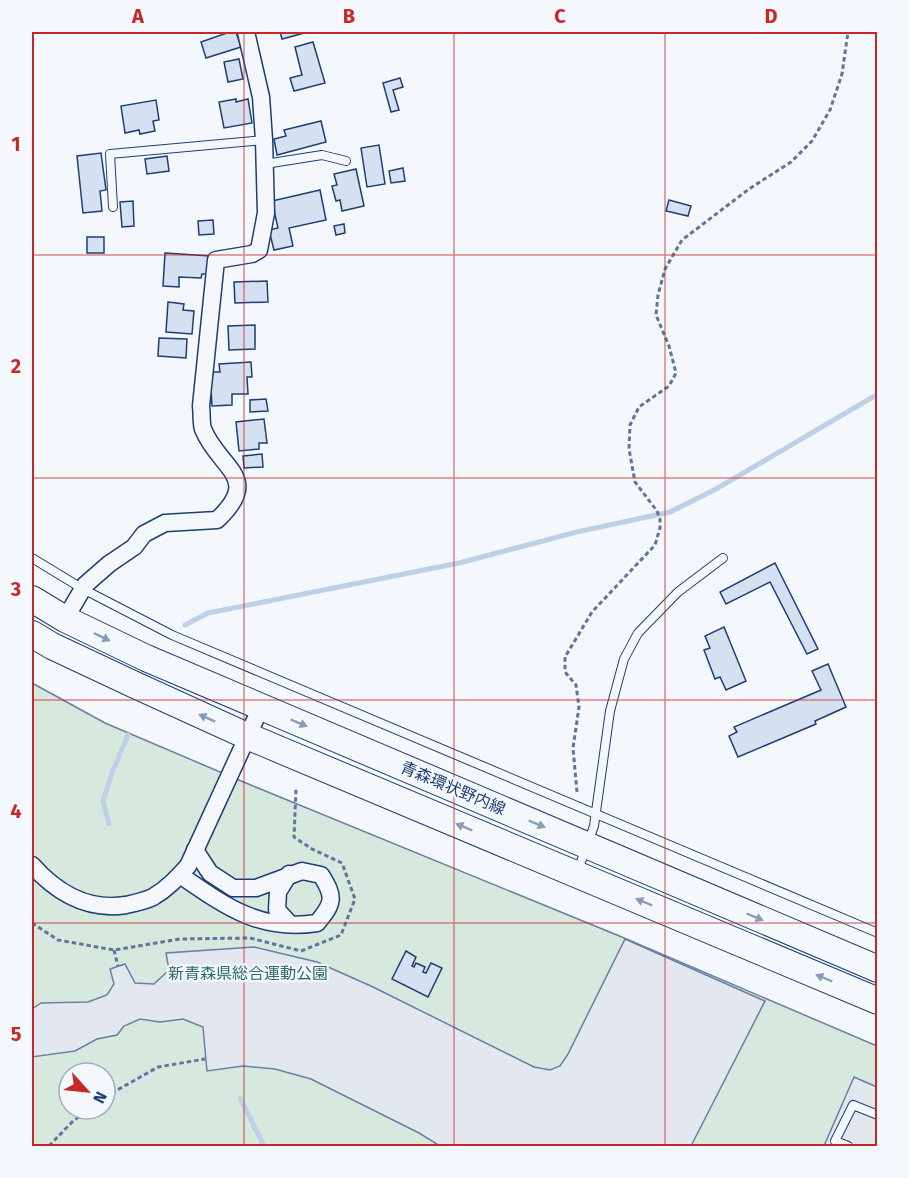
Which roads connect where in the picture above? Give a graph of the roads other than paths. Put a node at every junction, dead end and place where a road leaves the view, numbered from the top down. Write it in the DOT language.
graph roads {
  1 [pos="246,32"];
  2 [pos="264,140"];
  3 [pos="346,161"];
  4 [pos="265,164"];
  5 [pos="113,207"];
  6 [pos="32,558"];
  7 [pos="723,558"];
  8 [pos="83,589"];
  9 [pos="32,599"];
  10 [pos="65,619"];
  11 [pos="32,634"];
  12 [pos="261,707"];
  13 [pos="248,736"];
  14 [pos="595,815"];
  15 [pos="588,845"];
  16 [pos="195,850"];
  17 [pos="32,865"];
  18 [pos="289,874"];
  19 [pos="576,874"];
  20 [pos="180,875"];
  21 [pos="724,904"];
  22 [pos="290,924"];
  23 [pos="714,931"];
  24 [pos="878,933"];
  25 [pos="878,969"];
  26 [pos="878,1001"];
  27 [pos="878,1115"];
  28 [pos="848,1146"];
  1 -- 2 [label="street"];
  2 -- 4 [label="street"];
  2 -- 5 [label="lane"];
  3 -- 4 [label="lane"];
  4 -- 8 [label="street"];
  6 -- 8 [label="lane"];
  7 -- 14 [label="lane"];
  8 -- 10 [label="street"];
  8 -- 14 [label="lane"];
  9 -- 10 [label="main road, 青森環状野内線"];
  10 -- 12 [label="main road, 青森環状野内線, one-way"];
  13 -- 11 [label="main road, 青森環状野内線, one-way"];
  12 -- 13 [label="street"];
  12 -- 15 [label="main road, 青森環状野内線, one-way"];
  13 -- 16 [label="street"];
  19 -- 13 [label="main road, 青森環状野内線, one-way"];
  14 -- 15 [label="lane"];
  14 -- 24 [label="lane"];
  15 -- 19 [label="lane"];
  15 -- 21 [label="main road, 青森環状野内線"];
  16 -- 18 [label="street"];
  16 -- 20 [label="street"];
  17 -- 20 [label="street"];
  18 -- 22 [label="street"];
  18 -- 22 [label="street"];
  23 -- 19 [label="main road, 青森環状野内線, one-way"];
  20 -- 22 [label="street"];
  21 -- 23 [label="main road"];
  21 -- 25 [label="main road, 青森環状野内線, one-way"];
  26 -- 23 [label="main road, 青森環状野内線, one-way"];
  27 -- 28 [label="lane"];
}
